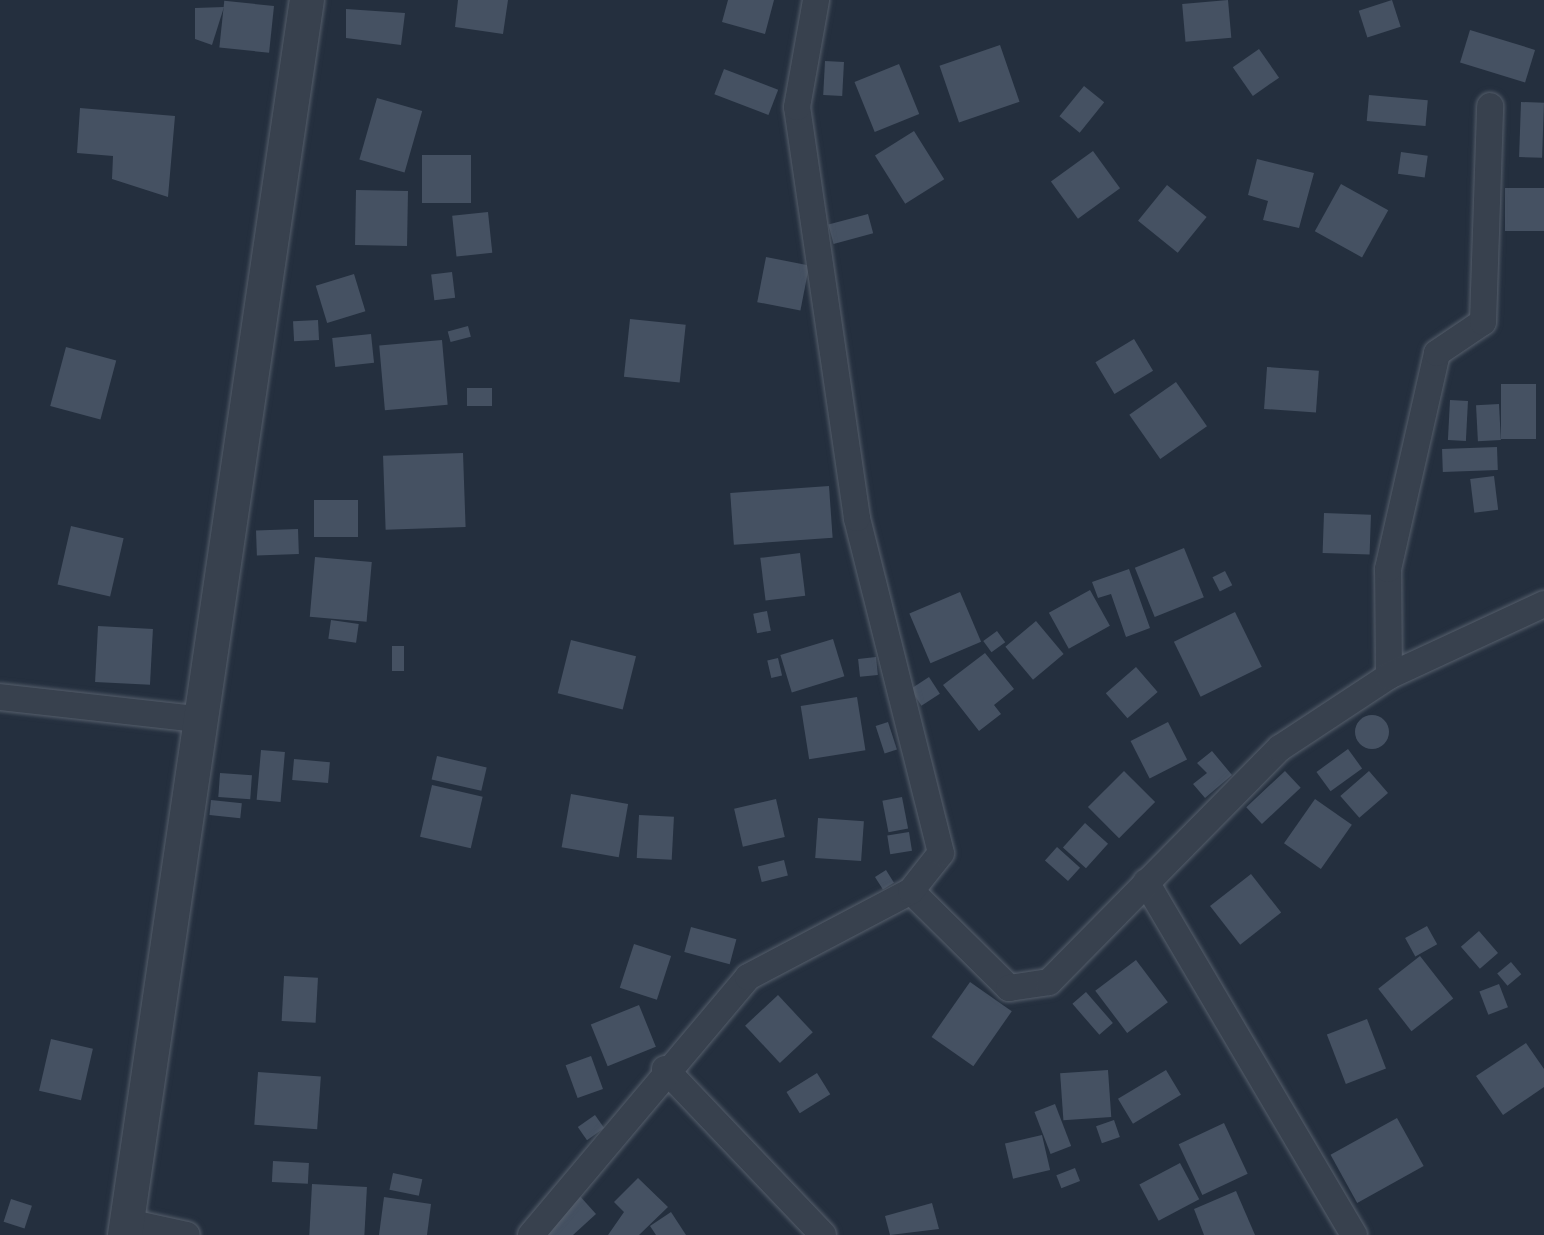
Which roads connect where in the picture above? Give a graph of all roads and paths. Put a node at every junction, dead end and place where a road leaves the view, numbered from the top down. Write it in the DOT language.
graph roads {
  1 [pos="307,0"];
  2 [pos="816,0"];
  3 [pos="1490,106"];
  4 [pos="1544,604"];
  5 [pos="1389,676"];
  6 [pos="0,697"];
  7 [pos="196,719"];
  8 [pos="1146,882"];
  9 [pos="911,891"];
  10 [pos="665,1069"];
  11 [pos="126,1229"];
  12 [pos="187,1235"];
  13 [pos="531,1235"];
  14 [pos="823,1235"];
  15 [pos="1354,1235"];
  1 -- 7 [label="street"];
  2 -- 9 [label="street"];
  3 -- 5 [label="street"];
  4 -- 5 [label="street"];
  5 -- 8 [label="street"];
  6 -- 7 [label="street"];
  7 -- 11 [label="street"];
  8 -- 9 [label="street"];
  8 -- 15 [label="street"];
  9 -- 10 [label="street"];
  10 -- 13 [label="street"];
  10 -- 14 [label="street"];
  11 -- 12 [label="street"];
}
